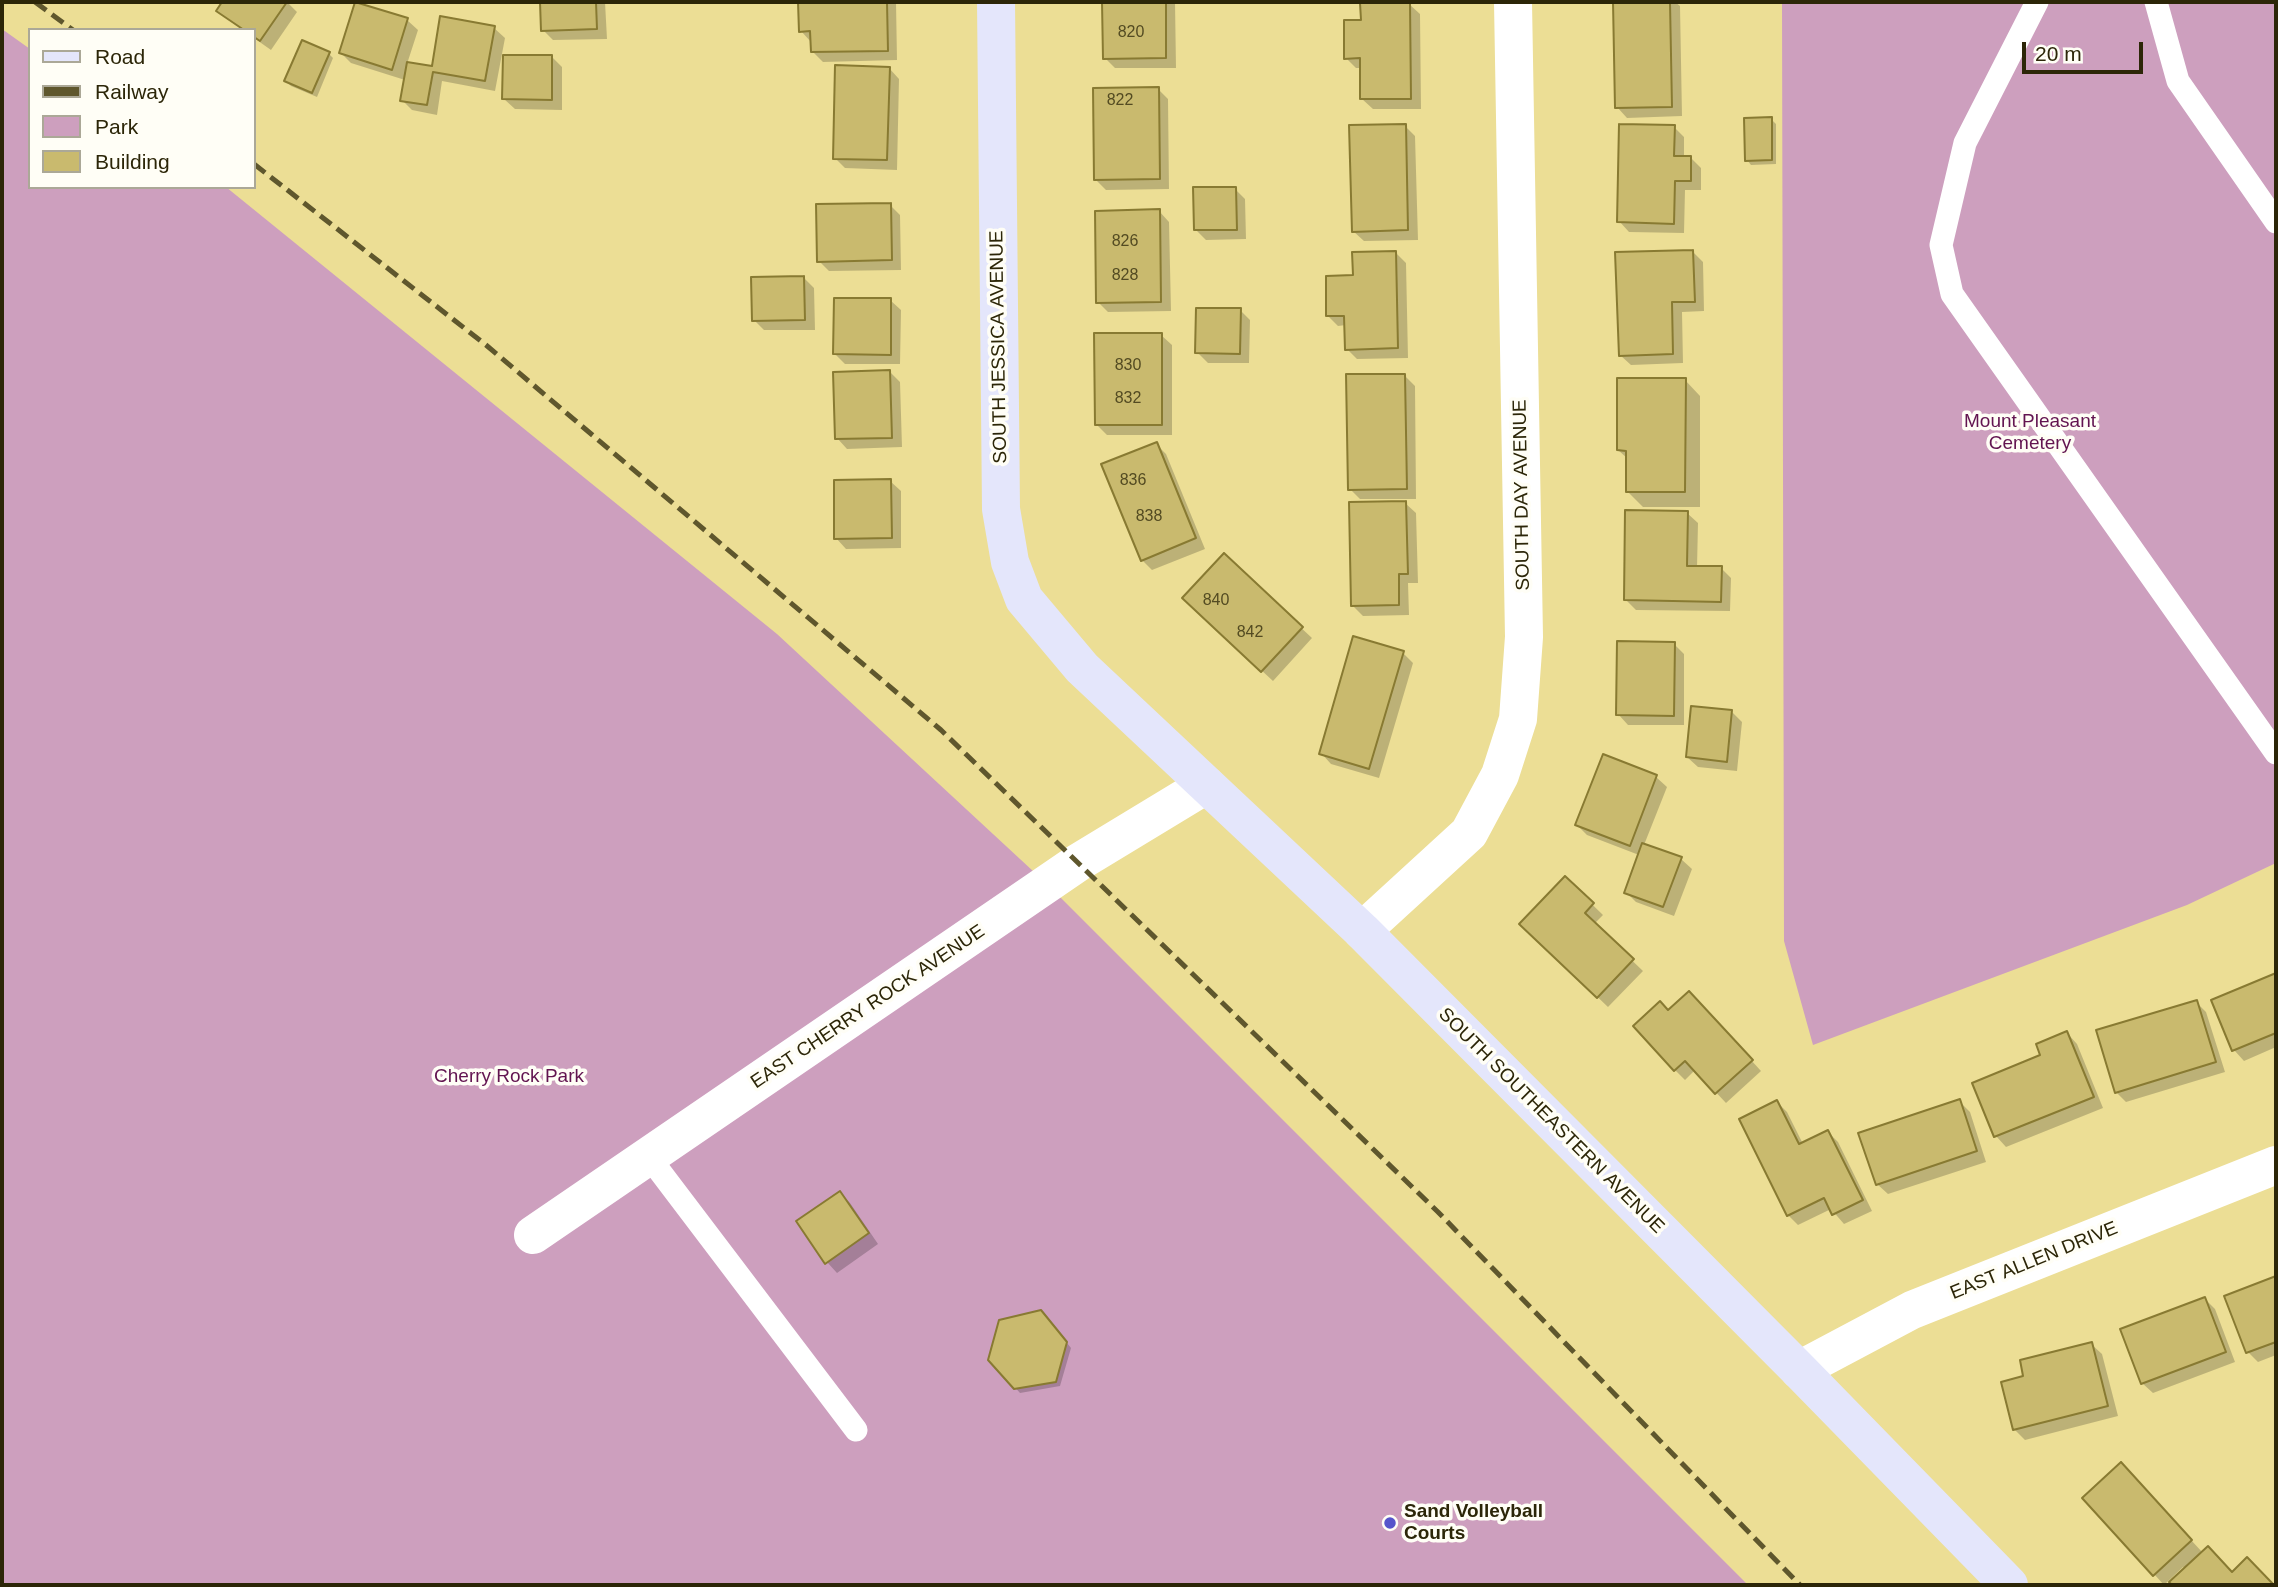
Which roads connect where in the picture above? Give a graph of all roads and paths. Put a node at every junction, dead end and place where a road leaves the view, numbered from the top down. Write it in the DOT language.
graph roads {
  1 [pos="996,2"];
  2 [pos="1513,2"];
  3 [pos="2037,2"];
  4 [pos="2156,2"];
  5 [pos="2276,222"];
  6 [pos="1082,668"];
  7 [pos="2276,752"];
  8 [pos="1206,785"];
  9 [pos="1362,931"];
  10 [pos="649,1157"];
  11 [pos="2276,1165"];
  12 [pos="533,1236"];
  13 [pos="1799,1370"];
  14 [pos="856,1430"];
  15 [pos="2009,1585"];
  1 -- 6 [label="street, SOUTH JESSICA AVENUE"];
  2 -- 9 [label="street, SOUTH DAY AVENUE"];
  3 -- 7 [label="lane"];
  4 -- 5 [label="lane"];
  6 -- 8 [label="street, SOUTH SOUTHEASTERN AVENUE"];
  8 -- 9 [label="street, SOUTH SOUTHEASTERN AVENUE"];
  8 -- 10 [label="street, EAST CHERRY ROCK AVENUE"];
  9 -- 13 [label="street, SOUTH SOUTHEASTERN AVENUE"];
  10 -- 12 [label="street, EAST CHERRY ROCK AVENUE"];
  10 -- 14 [label="lane"];
  11 -- 13 [label="street, EAST ALLEN DRIVE"];
  13 -- 15 [label="street, SOUTH SOUTHEASTERN AVENUE"];
}
